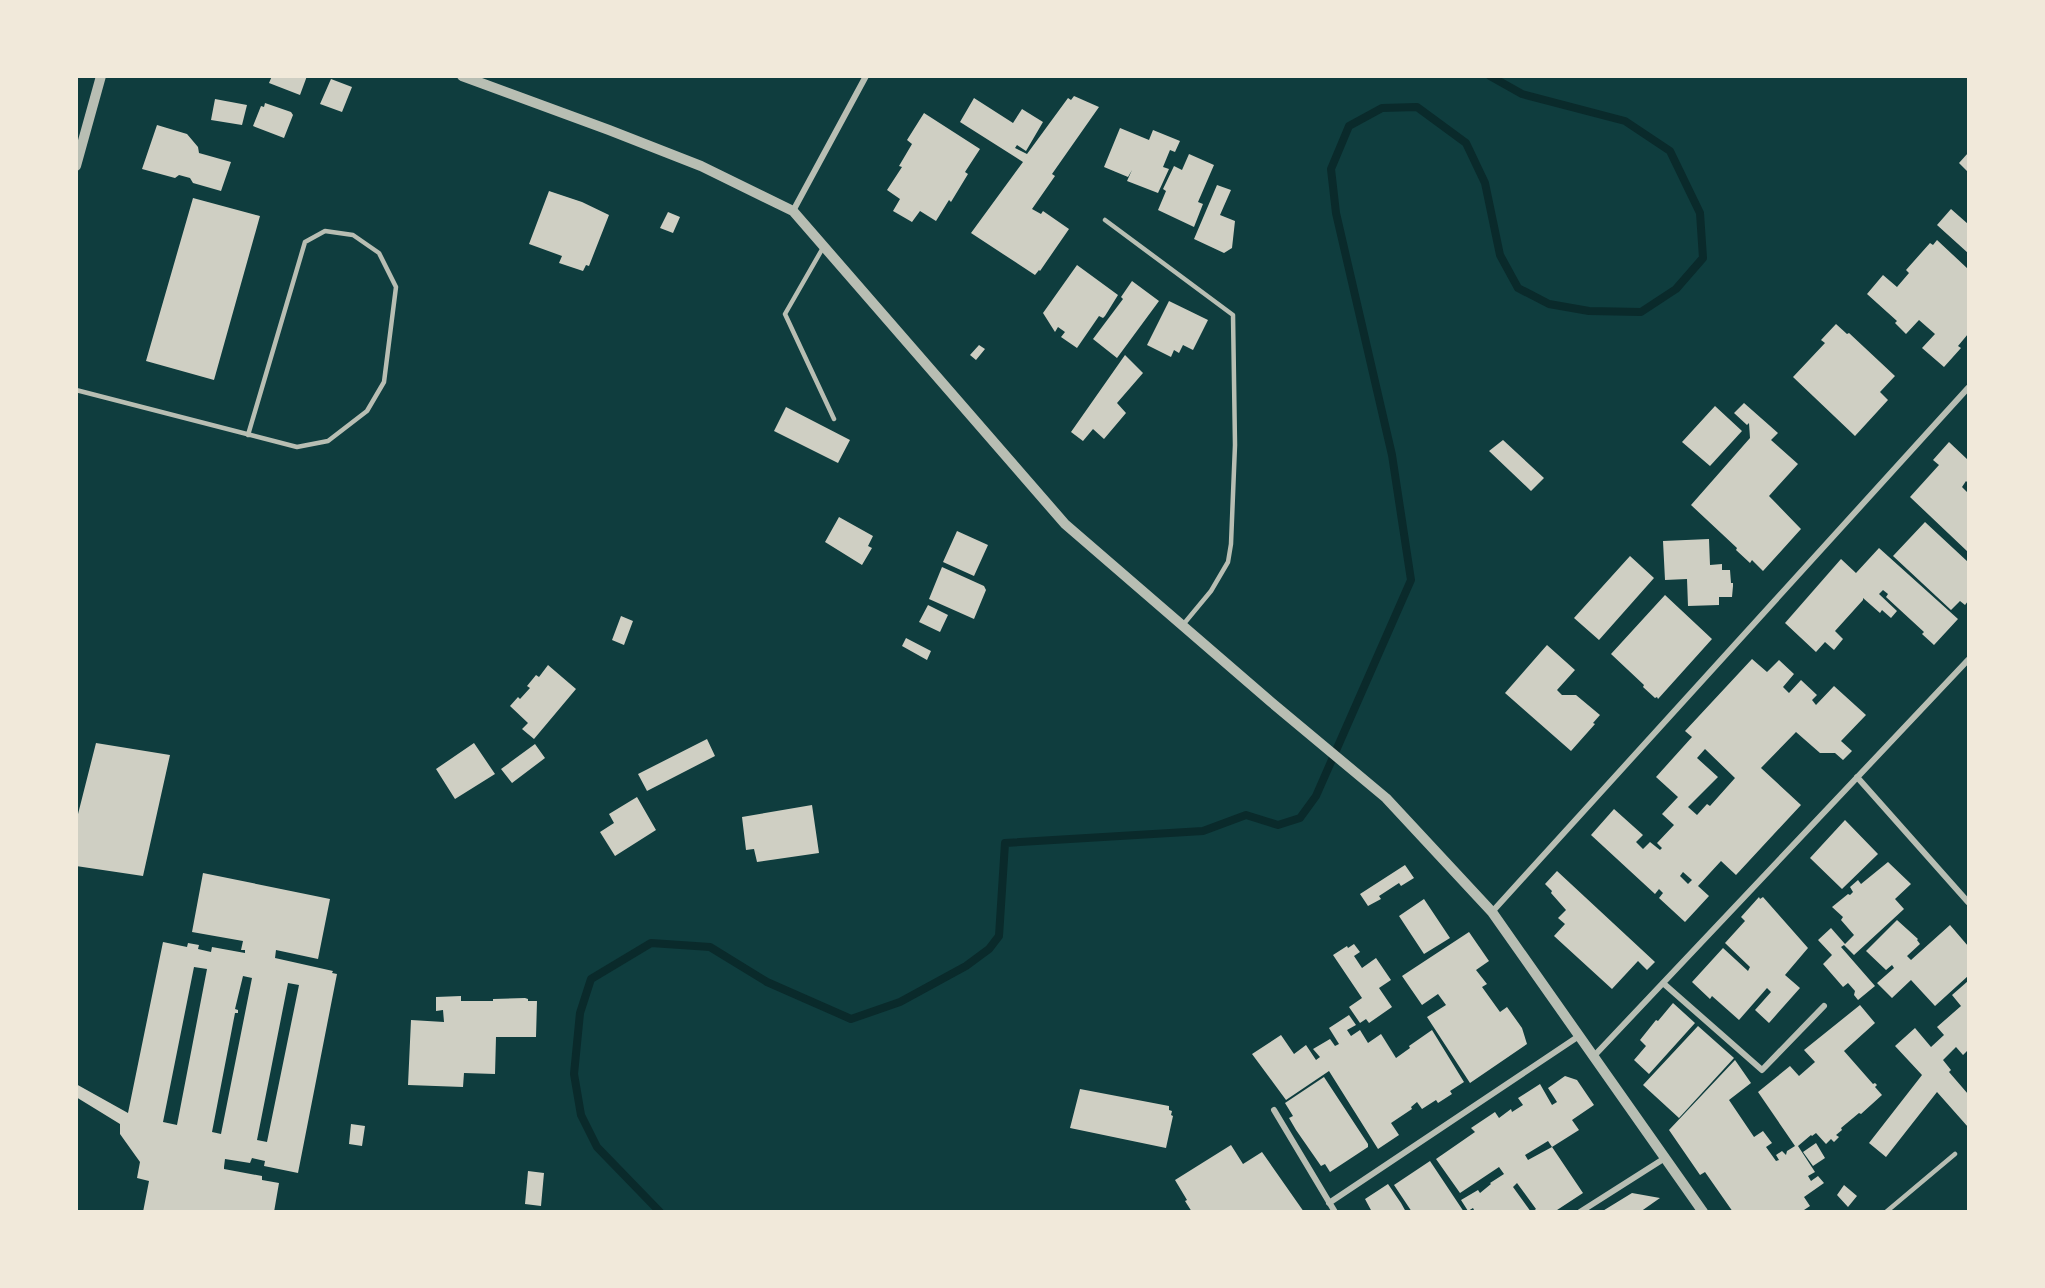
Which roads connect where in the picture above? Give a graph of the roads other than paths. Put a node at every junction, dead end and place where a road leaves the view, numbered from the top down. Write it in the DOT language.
graph roads {
  1 [pos="101,76"];
  2 [pos="462,76"];
  3 [pos="866,76"];
  4 [pos="76,166"];
  5 [pos="793,211"];
  6 [pos="1105,220"];
  7 [pos="824,246"];
  8 [pos="1968,388"];
  9 [pos="76,390"];
  10 [pos="834,419"];
  11 [pos="248,435"];
  12 [pos="1182,626"];
  13 [pos="1968,660"];
  14 [pos="1857,777"];
  15 [pos="1968,902"];
  16 [pos="1492,912"];
  17 [pos="1664,982"];
  18 [pos="1824,1006"];
  19 [pos="1579,1036"];
  20 [pos="1594,1056"];
  21 [pos="1274,1110"];
  22 [pos="1955,1154"];
  23 [pos="1665,1158"];
  24 [pos="1329,1203"];
  25 [pos="1335,1212"];
  26 [pos="1581,1212"];
  27 [pos="1703,1212"];
  28 [pos="1886,1212"];
  1 -- 4 [label="street"];
  2 -- 5 [label="street"];
  3 -- 5 [label="street"];
  5 -- 7 [label="street"];
  6 -- 12 [label="lane"];
  7 -- 10 [label="lane"];
  7 -- 12 [label="street"];
  8 -- 16 [label="street"];
  9 -- 11 [label="lane"];
  11 -- 11 [label="lane"];
  12 -- 16 [label="street"];
  13 -- 14 [label="street"];
  14 -- 15 [label="street"];
  14 -- 17 [label="street"];
  16 -- 19 [label="street"];
  17 -- 18 [label="street"];
  17 -- 20 [label="street"];
  19 -- 20 [label="street"];
  19 -- 24 [label="street"];
  20 -- 23 [label="street"];
  21 -- 24 [label="street"];
  22 -- 28 [label="lane"];
  23 -- 26 [label="street"];
  23 -- 27 [label="street"];
  24 -- 25 [label="street"];
}
